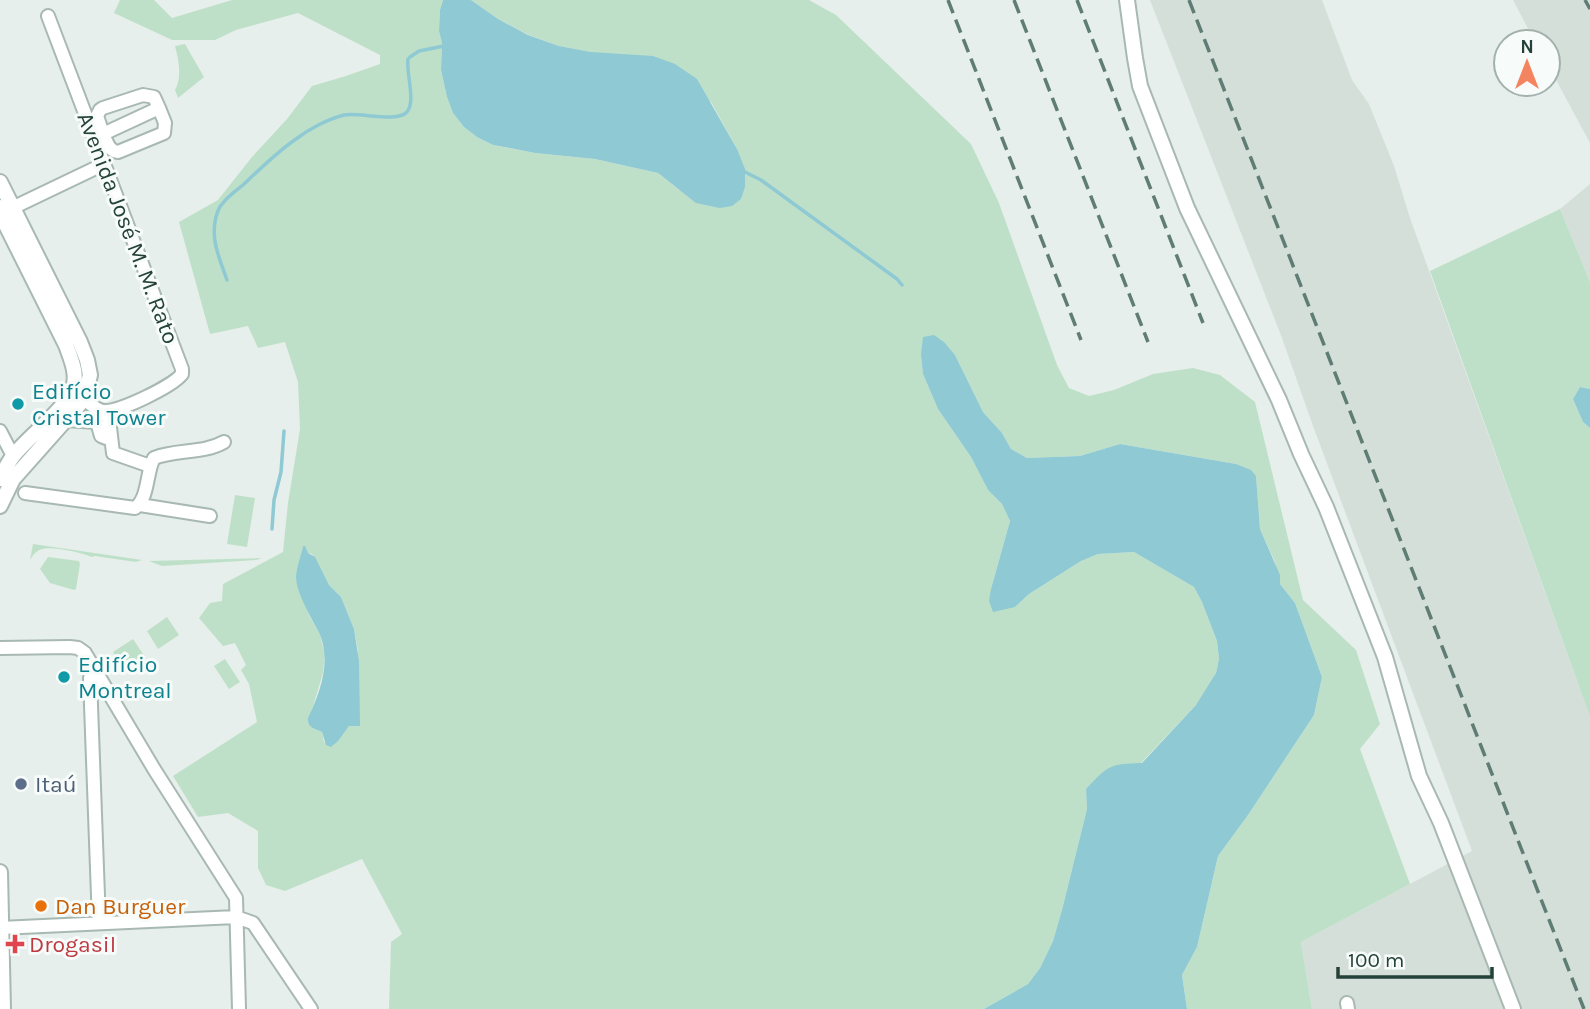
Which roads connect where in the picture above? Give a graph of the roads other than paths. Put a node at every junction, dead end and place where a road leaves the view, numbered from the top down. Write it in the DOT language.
graph roads {
  1 [pos="1127,0"];
  2 [pos="48,16"];
  3 [pos="159,108"];
  4 [pos="98,136"];
  5 [pos="104,164"];
  6 [pos="0,181"];
  7 [pos="4,209"];
  8 [pos="4,232"];
  9 [pos="27,238"];
  10 [pos="84,399"];
  11 [pos="105,411"];
  12 [pos="66,420"];
  13 [pos="0,431"];
  14 [pos="111,437"];
  15 [pos="224,442"];
  16 [pos="13,456"];
  17 [pos="150,466"];
  18 [pos="0,479"];
  19 [pos="25,492"];
  20 [pos="139,505"];
  21 [pos="0,506"];
  22 [pos="210,516"];
  23 [pos="0,648"];
  24 [pos="94,670"];
  25 [pos="0,872"];
  26 [pos="236,917"];
  27 [pos="99,923"];
  28 [pos="1,928"];
  29 [pos="3,1009"];
  30 [pos="239,1009"];
  31 [pos="311,1009"];
  32 [pos="1513,1009"];
  1 -- 32 [label="street"];
  2 -- 4 [label="street, Avenida José M. M. Rato"];
  3 -- 4 [label="street"];
  3 -- 4 [label="street"];
  3 -- 4 [label="street"];
  4 -- 5 [label="street, Avenida José M. M. Rato"];
  5 -- 7 [label="street"];
  5 -- 11 [label="street, Avenida José M. M. Rato"];
  6 -- 7 [label="street"];
  7 -- 8 [label="street"];
  7 -- 9 [label="street"];
  8 -- 9 [label="street"];
  8 -- 16 [label="street"];
  9 -- 10 [label="street"];
  10 -- 11 [label="street"];
  10 -- 12 [label="street"];
  11 -- 14 [label="street"];
  12 -- 14 [label="street"];
  12 -- 21 [label="street"];
  13 -- 16 [label="street"];
  14 -- 17 [label="street"];
  15 -- 17 [label="street"];
  16 -- 18 [label="street"];
  17 -- 20 [label="street"];
  19 -- 20 [label="street"];
  20 -- 22 [label="street"];
  23 -- 24 [label="street"];
  24 -- 26 [label="street"];
  24 -- 27 [label="street"];
  25 -- 28 [label="street"];
  26 -- 27 [label="street"];
  26 -- 30 [label="street"];
  26 -- 31 [label="street"];
  27 -- 28 [label="street"];
  28 -- 29 [label="street"];
}
